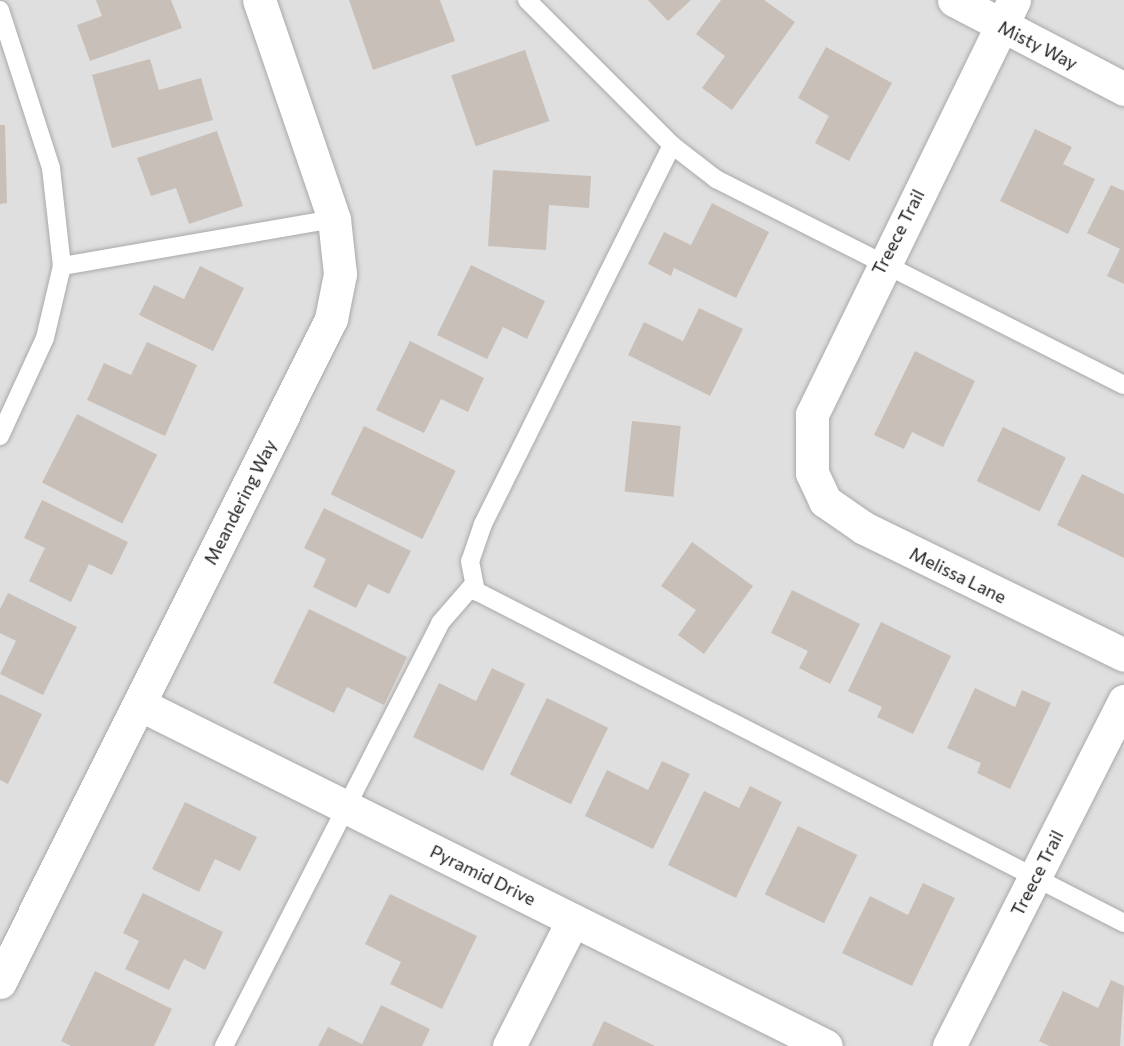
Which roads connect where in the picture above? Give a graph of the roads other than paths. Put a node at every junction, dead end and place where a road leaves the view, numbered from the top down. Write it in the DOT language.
graph roads {
  1 [pos="259,0"];
  2 [pos="527,0"];
  3 [pos="954,0"];
  4 [pos="0,10"];
  5 [pos="1007,13"];
  6 [pos="1124,89"];
  7 [pos="672,145"];
  8 [pos="334,219"];
  9 [pos="882,262"];
  10 [pos="62,266"];
  11 [pos="1124,385"];
  12 [pos="0,436"];
  13 [pos="812,473"];
  14 [pos="473,585"];
  15 [pos="1124,655"];
  16 [pos="1124,701"];
  17 [pos="139,704"];
  18 [pos="344,806"];
  19 [pos="1034,878"];
  20 [pos="573,920"];
  21 [pos="1124,923"];
  22 [pos="0,982"];
  23 [pos="224,1046"];
  24 [pos="509,1046"];
  25 [pos="826,1046"];
  26 [pos="950,1046"];
  1 -- 8 [label="street, Meandering Way"];
  2 -- 7 [label="lane"];
  3 -- 5 [label="street, Misty Way"];
  4 -- 10 [label="lane"];
  5 -- 6 [label="street, Misty Way"];
  5 -- 9 [label="street, Treece Trail"];
  7 -- 9 [label="lane"];
  7 -- 14 [label="lane"];
  8 -- 10 [label="lane"];
  8 -- 17 [label="street, Meandering Way"];
  9 -- 11 [label="lane"];
  9 -- 13 [label="street, Treece Trail"];
  10 -- 12 [label="lane"];
  13 -- 15 [label="street, Melissa Lane"];
  14 -- 18 [label="lane"];
  14 -- 19 [label="lane"];
  16 -- 19 [label="street, Treece Trail"];
  17 -- 18 [label="street, Pyramid Drive"];
  17 -- 22 [label="street, Meandering Way"];
  18 -- 20 [label="street, Pyramid Drive"];
  18 -- 23 [label="lane"];
  19 -- 21 [label="lane"];
  19 -- 26 [label="street, Treece Trail"];
  20 -- 24 [label="street"];
  20 -- 25 [label="street, Pyramid Drive"];
}
